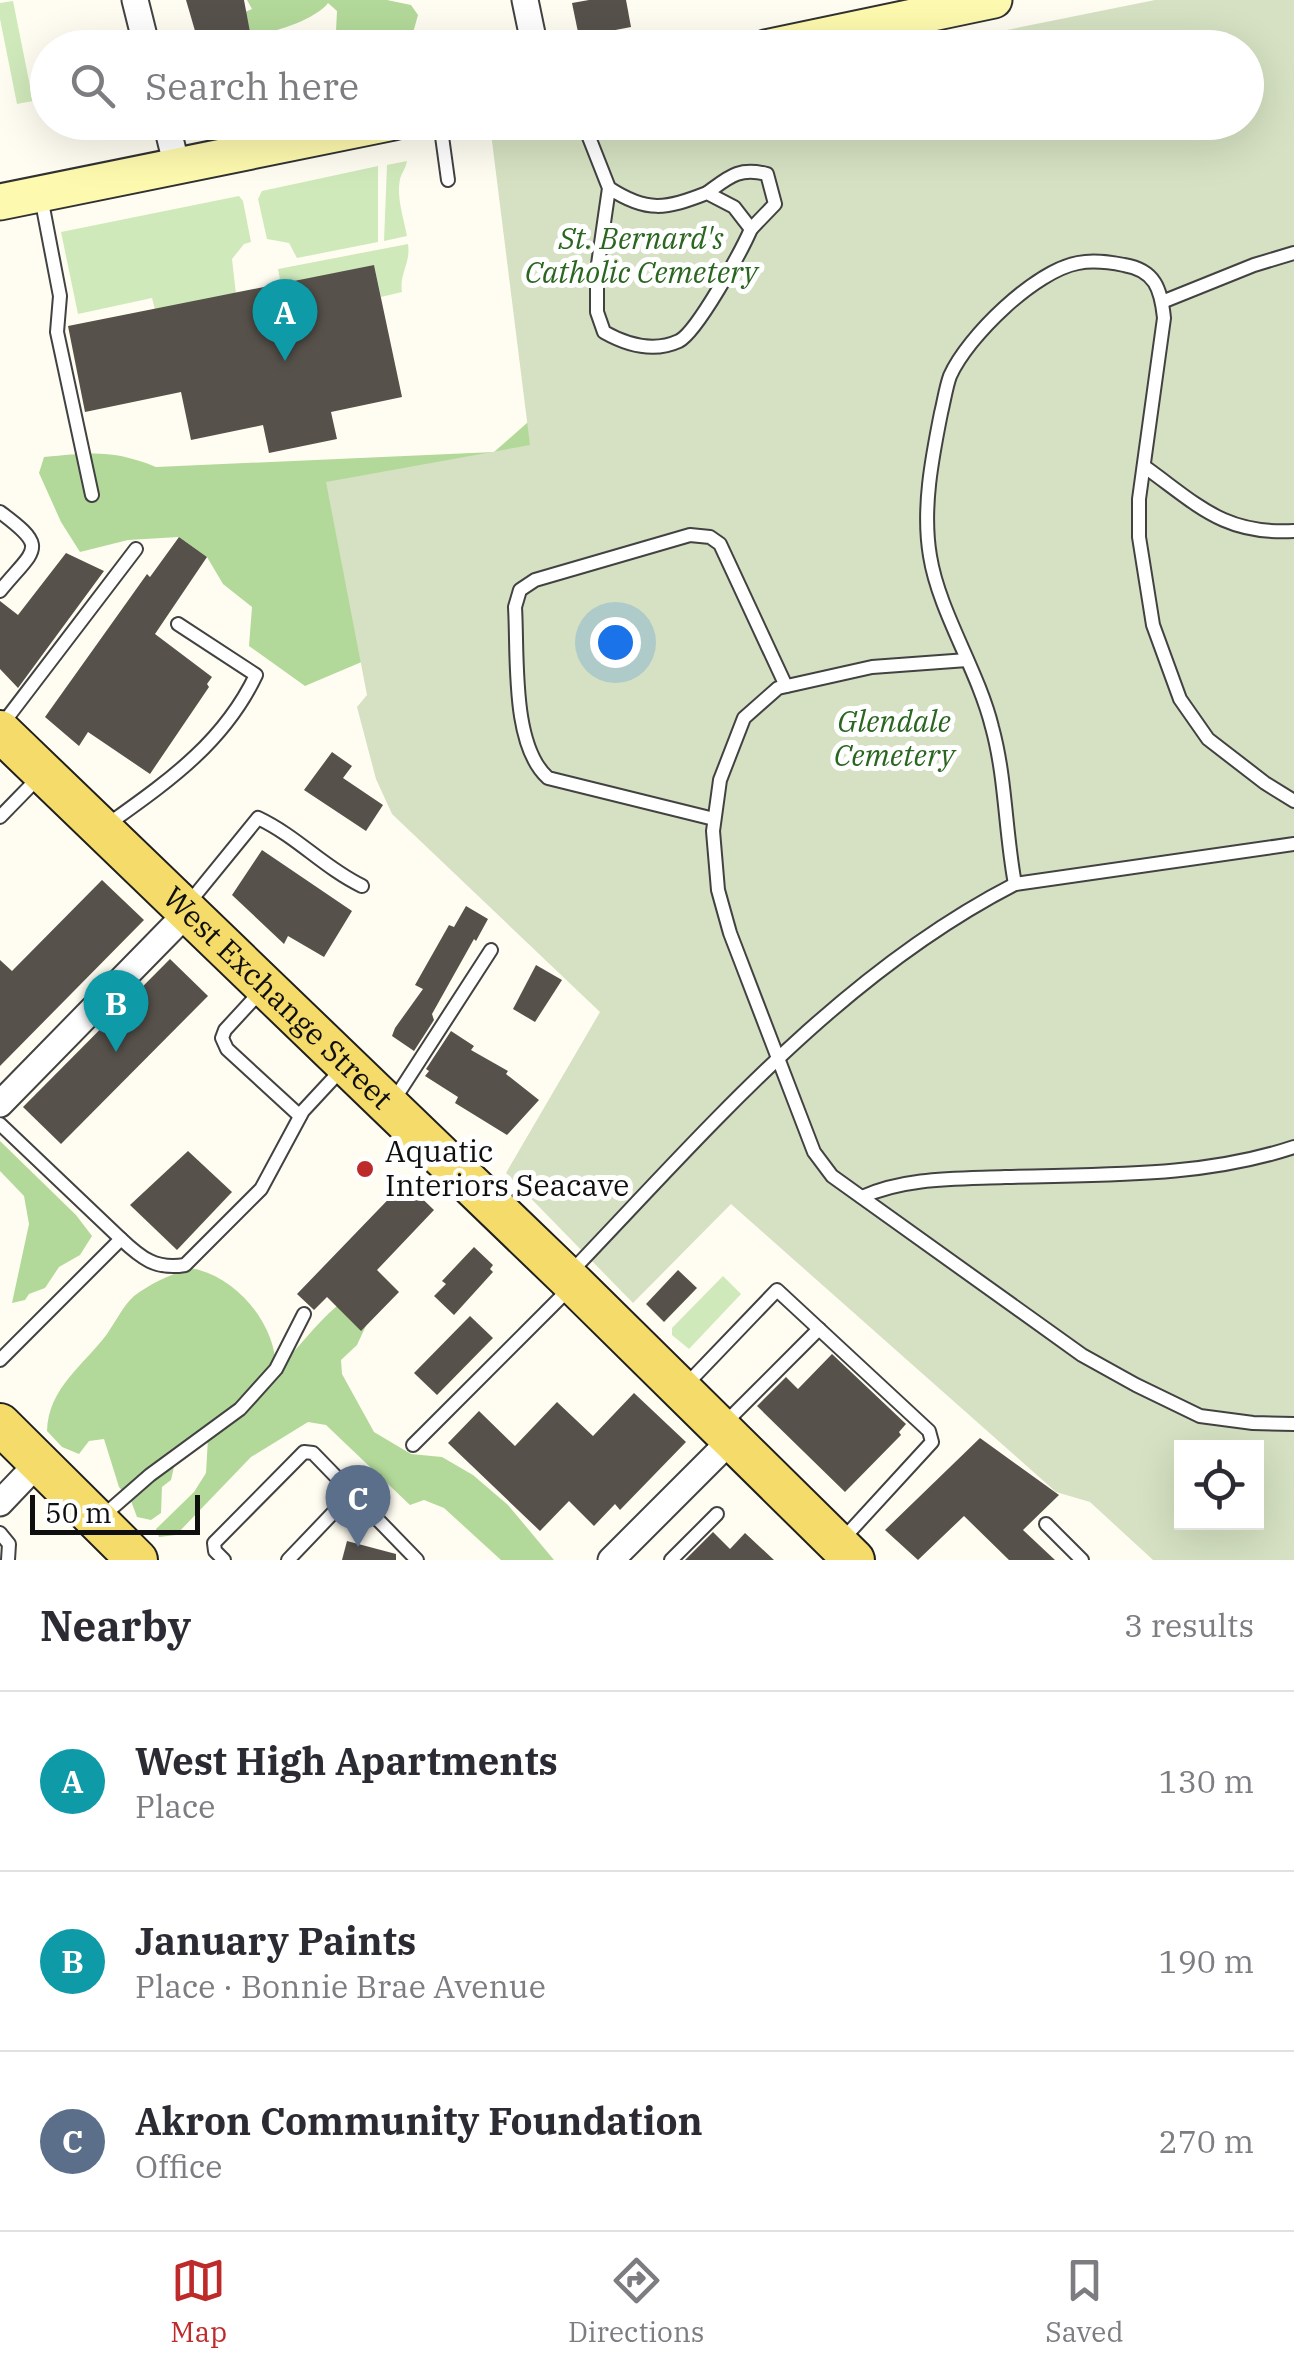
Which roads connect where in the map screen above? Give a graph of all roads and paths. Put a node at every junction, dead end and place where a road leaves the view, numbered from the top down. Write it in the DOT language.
graph roads {
  1 [pos="135,0"];
  2 [pos="525,0"];
  3 [pos="994,0"];
  4 [pos="907,9"];
  5 [pos="142,30"];
  6 [pos="531,30"];
  7 [pos="830,30"];
  8 [pos="170,140"];
  9 [pos="307,140"];
  10 [pos="442,140"];
  11 [pos="590,140"];
  12 [pos="177,167"];
  13 [pos="448,180"];
  14 [pos="608,188"];
  15 [pos="707,193"];
  16 [pos="41,194"];
  17 [pos="0,202"];
  18 [pos="751,229"];
  19 [pos="1294,253"];
  20 [pos="1162,302"];
  21 [pos="1144,467"];
  22 [pos="92,495"];
  23 [pos="0,512"];
  24 [pos="1294,532"];
  25 [pos="136,549"];
  26 [pos="0,591"];
  27 [pos="178,624"];
  28 [pos="967,660"];
  29 [pos="786,686"];
  30 [pos="0,729"];
  31 [pos="43,773"];
  32 [pos="1294,801"];
  33 [pos="0,817"];
  34 [pos="714,819"];
  35 [pos="101,829"];
  36 [pos="1294,844"];
  37 [pos="1014,884"];
  38 [pos="362,886"];
  39 [pos="185,911"];
  40 [pos="492,950"];
  41 [pos="265,987"];
  42 [pos="776,1062"];
  43 [pos="346,1065"];
  44 [pos="0,1104"];
  45 [pos="390,1107"];
  46 [pos="300,1116"];
  47 [pos="0,1124"];
  48 [pos="1294,1147"];
  49 [pos="862,1197"];
  50 [pos="120,1240"];
  51 [pos="570,1280"];
  52 [pos="304,1314"];
  53 [pos="819,1329"];
  54 [pos="0,1360"];
  55 [pos="682,1390"];
  56 [pos="0,1424"];
  57 [pos="1294,1424"];
  58 [pos="726,1434"];
  59 [pos="412,1445"];
  60 [pos="38,1462"];
  61 [pos="352,1493"];
  62 [pos="0,1503"];
  63 [pos="717,1514"];
  64 [pos="98,1521"];
  65 [pos="1046,1524"];
  66 [pos="0,1533"];
  67 [pos="846,1552"];
  68 [pos="8,1560"];
  69 [pos="137,1560"];
  70 [pos="224,1560"];
  71 [pos="288,1560"];
  72 [pos="418,1560"];
  73 [pos="611,1560"];
  74 [pos="671,1560"];
  75 [pos="1082,1560"];
  1 -- 5 [label="street"];
  2 -- 6 [label="street"];
  3 -- 4 [label="main road"];
  4 -- 7 [label="main road"];
  8 -- 12 [label="street"];
  9 -- 12 [label="main road"];
  10 -- 13 [label="lane"];
  11 -- 14 [label="lane"];
  12 -- 16 [label="main road"];
  14 -- 15 [label="lane"];
  14 -- 18 [label="lane"];
  15 -- 18 [label="lane"];
  15 -- 18 [label="lane"];
  16 -- 17 [label="main road"];
  16 -- 22 [label="lane"];
  19 -- 20 [label="lane"];
  20 -- 21 [label="lane"];
  20 -- 28 [label="lane"];
  21 -- 24 [label="lane"];
  21 -- 32 [label="lane"];
  23 -- 26 [label="lane"];
  25 -- 30 [label="lane"];
  27 -- 35 [label="lane"];
  28 -- 29 [label="lane"];
  28 -- 37 [label="lane"];
  29 -- 34 [label="lane"];
  29 -- 34 [label="lane"];
  30 -- 31 [label="main road, West Exchange Street"];
  31 -- 33 [label="lane"];
  31 -- 35 [label="main road, West Exchange Street"];
  34 -- 42 [label="lane"];
  35 -- 39 [label="main road, West Exchange Street"];
  36 -- 37 [label="lane"];
  37 -- 42 [label="lane"];
  38 -- 39 [label="lane"];
  39 -- 41 [label="main road, West Exchange Street"];
  39 -- 44 [label="street"];
  40 -- 45 [label="lane"];
  41 -- 43 [label="main road, West Exchange Street"];
  41 -- 46 [label="lane"];
  42 -- 49 [label="lane"];
  42 -- 51 [label="lane"];
  43 -- 45 [label="main road, West Exchange Street"];
  43 -- 46 [label="lane"];
  45 -- 51 [label="main road, West Exchange Street"];
  46 -- 50 [label="lane"];
  47 -- 50 [label="lane"];
  48 -- 49 [label="lane"];
  49 -- 57 [label="lane"];
  50 -- 54 [label="lane"];
  51 -- 55 [label="main road, West Exchange Street"];
  51 -- 59 [label="lane"];
  52 -- 64 [label="lane"];
  53 -- 55 [label="lane"];
  53 -- 58 [label="lane"];
  53 -- 67 [label="lane"];
  55 -- 58 [label="main road, West Exchange Street"];
  56 -- 60 [label="main road"];
  58 -- 67 [label="main road, West Exchange Street"];
  58 -- 73 [label="street"];
  60 -- 62 [label="street"];
  60 -- 64 [label="main road"];
  61 -- 70 [label="lane"];
  61 -- 71 [label="lane"];
  61 -- 72 [label="lane"];
  63 -- 74 [label="lane"];
  64 -- 69 [label="main road"];
  65 -- 75 [label="lane"];
  66 -- 68 [label="lane"];
}
